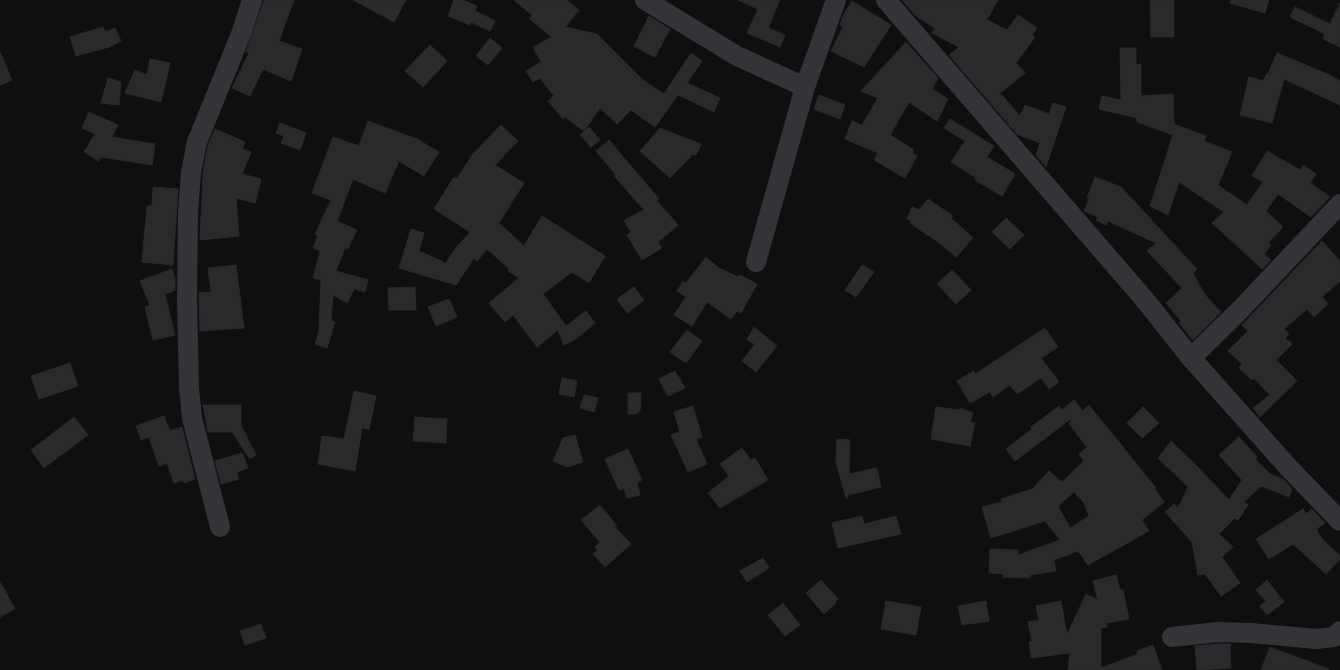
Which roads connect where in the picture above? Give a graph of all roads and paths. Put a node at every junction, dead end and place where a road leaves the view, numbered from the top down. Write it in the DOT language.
graph roads {
  1 [pos="252,0"];
  2 [pos="645,0"];
  3 [pos="836,0"];
  4 [pos="886,0"];
  5 [pos="805,87"];
  6 [pos="1340,204"];
  7 [pos="756,262"];
  8 [pos="1191,358"];
  9 [pos="1340,521"];
  10 [pos="220,526"];
  11 [pos="1340,631"];
  12 [pos="1172,637"];
  1 -- 10 [label="street"];
  2 -- 5 [label="street"];
  3 -- 5 [label="street"];
  4 -- 8 [label="street"];
  5 -- 7 [label="street"];
  6 -- 8 [label="street"];
  8 -- 9 [label="street"];
  11 -- 12 [label="street"];
}
